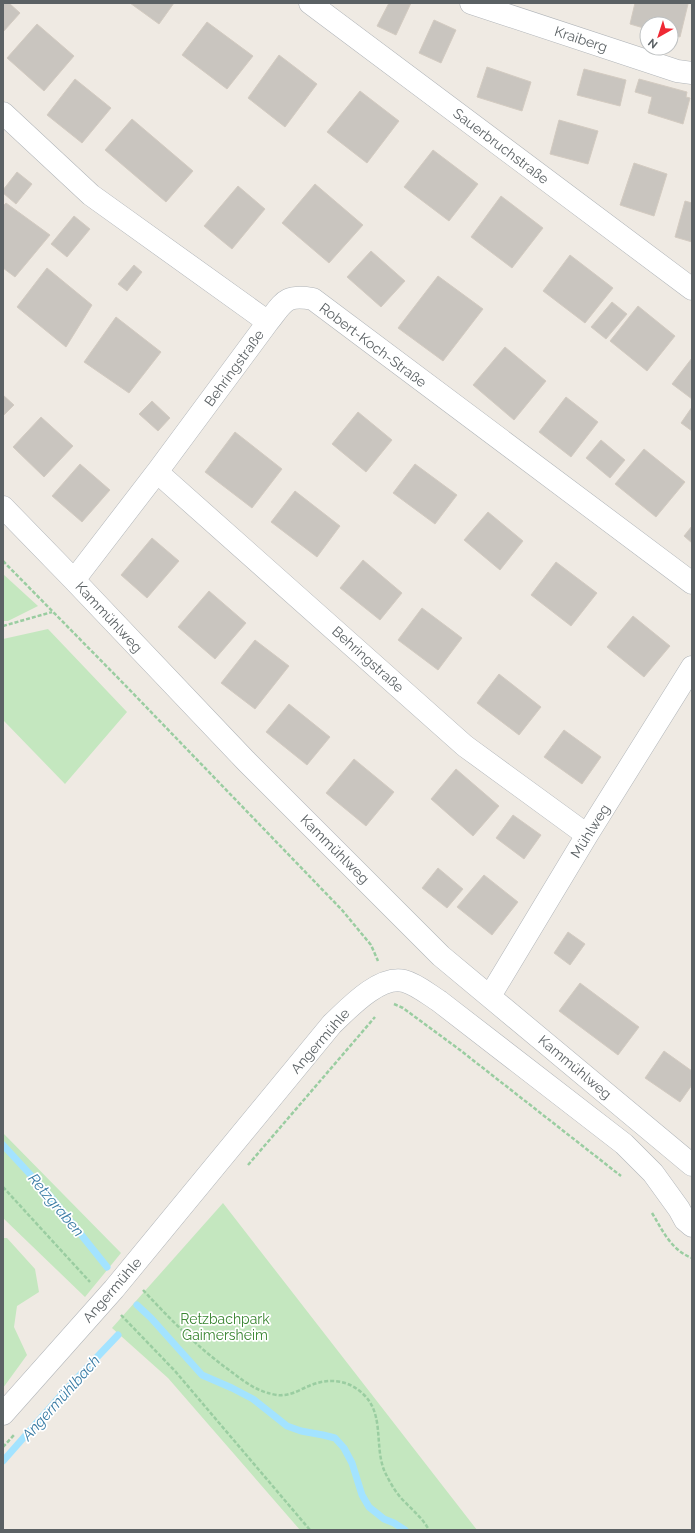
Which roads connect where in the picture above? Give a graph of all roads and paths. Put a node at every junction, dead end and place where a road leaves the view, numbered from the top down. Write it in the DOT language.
graph roads {
  1 [pos="310,3"];
  2 [pos="471,3"];
  3 [pos="692,74"];
  4 [pos="3,113"];
  5 [pos="692,289"];
  6 [pos="268,322"];
  7 [pos="157,472"];
  8 [pos="3,507"];
  9 [pos="3,561"];
  10 [pos="74,580"];
  11 [pos="692,583"];
  12 [pos="52,612"];
  13 [pos="3,626"];
  14 [pos="692,667"];
  15 [pos="587,835"];
  16 [pos="386,982"];
  17 [pos="490,996"];
  18 [pos="389,1006"];
  19 [pos="379,1013"];
  20 [pos="692,1165"];
  21 [pos="245,1168"];
  22 [pos="622,1177"];
  23 [pos="3,1187"];
  24 [pos="651,1212"];
  25 [pos="692,1226"];
  26 [pos="692,1258"];
  27 [pos="137,1294"];
  28 [pos="117,1307"];
  29 [pos="115,1320"];
  30 [pos="3,1414"];
  31 [pos="18,1430"];
  32 [pos="3,1447"];
  33 [pos="310,1530"];
  34 [pos="429,1530"];
  1 -- 5 [label="street, Sauerbruchstraße"];
  2 -- 3 [label="street, Kraiberg"];
  4 -- 6 [label="street"];
  6 -- 7 [label="street, Behringstraße"];
  6 -- 11 [label="street, Robert-Koch-Straße"];
  7 -- 10 [label="street, Behringstraße"];
  7 -- 15 [label="street, Behringstraße"];
  8 -- 10 [label="street, Kammühlweg"];
  9 -- 12 [label="path"];
  10 -- 17 [label="street, Kammühlweg"];
  12 -- 13 [label="path"];
  12 -- 16 [label="path"];
  14 -- 15 [label="street, Mühlweg"];
  15 -- 17 [label="street, Mühlweg"];
  16 -- 25 [label="street"];
  16 -- 28 [label="street, Angermühle"];
  17 -- 20 [label="street, Kammühlweg"];
  18 -- 22 [label="path"];
  19 -- 21 [label="path"];
  23 -- 28 [label="path"];
  24 -- 26 [label="path"];
  27 -- 34 [label="path"];
  28 -- 29 [label="path"];
  28 -- 30 [label="street, Angermühle"];
  28 -- 33 [label="path"];
  31 -- 32 [label="path"];
}
